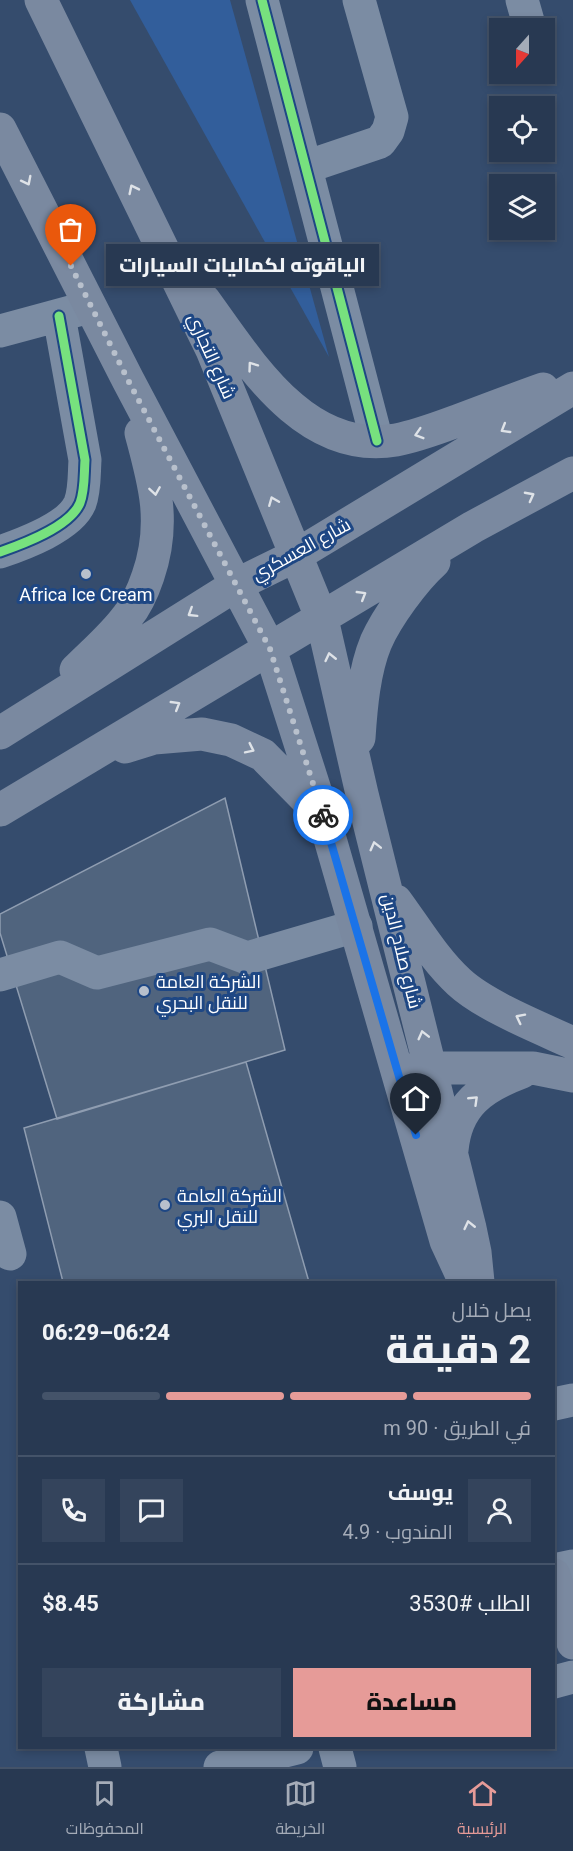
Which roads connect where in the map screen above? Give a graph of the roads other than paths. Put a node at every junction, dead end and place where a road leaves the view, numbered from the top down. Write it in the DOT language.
graph roads {
  1 [pos="41,0"];
  2 [pos="262,0"];
  3 [pos="359,0"];
  4 [pos="522,0"];
  5 [pos="527,18"];
  6 [pos="0,129"];
  7 [pos="306,167"];
  8 [pos="151,226"];
  9 [pos="91,306"];
  10 [pos="59,316"];
  11 [pos="0,331"];
  12 [pos="124,373"];
  13 [pos="573,378"];
  14 [pos="573,388"];
  15 [pos="377,441"];
  16 [pos="573,473"];
  17 [pos="473,527"];
  18 [pos="0,552"];
  19 [pos="295,556"];
  20 [pos="236,585"];
  21 [pos="322,619"];
  22 [pos="270,649"];
  23 [pos="13,725"];
  24 [pos="362,794"];
  25 [pos="0,810"];
  26 [pos="324,818"];
  27 [pos="386,887"];
  28 [pos="356,926"];
  29 [pos="0,975"];
  30 [pos="573,1043"];
  31 [pos="431,1068"];
  32 [pos="533,1068"];
  33 [pos="398,1072"];
  34 [pos="573,1077"];
  35 [pos="451,1152"];
  36 [pos="0,1217"];
  37 [pos="10,1254"];
  38 [pos="465,1281"];
  39 [pos="478,1281"];
  40 [pos="573,1400"];
  41 [pos="555,1404"];
  42 [pos="573,1566"];
  43 [pos="555,1570"];
  44 [pos="555,1579"];
  45 [pos="573,1643"];
  46 [pos="573,1677"];
  47 [pos="555,1682"];
  48 [pos="101,1749"];
  49 [pos="283,1749"];
  50 [pos="335,1749"];
  51 [pos="105,1767"];
  52 [pos="220,1767"];
  53 [pos="340,1767"];
  8 -- 1 [label="main road, شارع التجاري, one-way"];
  2 -- 7 [label="street"];
  3 -- 7 [label="street"];
  4 -- 5 [label="street"];
  6 -- 9 [label="main road, one-way"];
  7 -- 15 [label="street"];
  15 -- 8 [label="main road, one-way"];
  19 -- 8 [label="main road, شارع التجاري, one-way"];
  9 -- 10 [label="street"];
  9 -- 12 [label="main road"];
  10 -- 11 [label="street"];
  10 -- 18 [label="street"];
  12 -- 20 [label="main road"];
  12 -- 23 [label="main road, one-way"];
  13 -- 15 [label="main road, one-way"];
  14 -- 19 [label="main road, شارع العسكري, one-way"];
  17 -- 16 [label="main road, one-way"];
  21 -- 17 [label="main road, one-way"];
  17 -- 24 [label="main road"];
  19 -- 20 [label="main road, شارع العسكري"];
  19 -- 21 [label="main road, شارع التجاري"];
  20 -- 22 [label="main road, شارع صلاح الدين"];
  20 -- 23 [label="main road, شارع العسكري, one-way"];
  21 -- 22 [label="main road"];
  24 -- 21 [label="main road, شارع صلاح الدين, one-way"];
  25 -- 22 [label="main road, one-way"];
  22 -- 26 [label="main road, شارع صلاح الدين"];
  27 -- 24 [label="main road, شارع صلاح الدين, one-way"];
  25 -- 26 [label="main road, one-way"];
  26 -- 28 [label="main road, شارع صلاح الدين"];
  30 -- 27 [label="main road, one-way"];
  31 -- 27 [label="main road, شارع صلاح الدين, one-way"];
  28 -- 29 [label="street"];
  28 -- 33 [label="main road, شارع صلاح الدين"];
  31 -- 32 [label="main road"];
  31 -- 33 [label="main road"];
  31 -- 35 [label="main road, شارع صلاح الدين"];
  32 -- 34 [label="main road"];
  35 -- 32 [label="main road, one-way"];
  33 -- 38 [label="main road, شارع صلاح الدين"];
  39 -- 35 [label="main road, شارع صلاح الدين, one-way"];
  36 -- 37 [label="street"];
  40 -- 41 [label="street"];
  42 -- 43 [label="street"];
  44 -- 45 [label="main road"];
  46 -- 47 [label="street"];
  48 -- 51 [label="street"];
  49 -- 52 [label="street"];
  50 -- 53 [label="street"];
}
